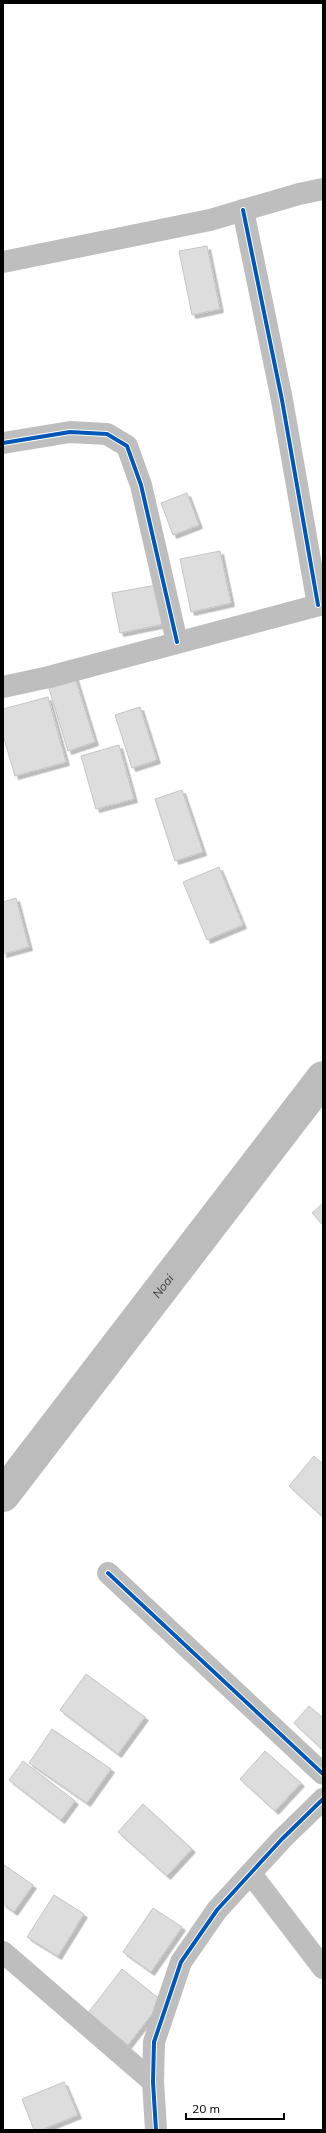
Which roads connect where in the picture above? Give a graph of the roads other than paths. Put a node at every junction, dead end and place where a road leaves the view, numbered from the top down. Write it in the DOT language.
graph roads {
  1 [pos="323,189"];
  2 [pos="243,210"];
  3 [pos="3,262"];
  4 [pos="3,444"];
  5 [pos="320,604"];
  6 [pos="177,642"];
  7 [pos="3,687"];
  8 [pos="108,1573"];
  9 [pos="323,1774"];
  10 [pos="323,1799"];
  11 [pos="251,1874"];
  12 [pos="3,1952"];
  13 [pos="323,1968"];
  14 [pos="153,2082"];
  15 [pos="156,2130"];
  1 -- 2 [label="street"];
  2 -- 3 [label="street"];
  2 -- 5 [label="street"];
  4 -- 6 [label="street"];
  5 -- 6 [label="street"];
  6 -- 7 [label="street"];
  8 -- 9 [label="street"];
  10 -- 11 [label="street"];
  11 -- 13 [label="street"];
  11 -- 14 [label="street"];
  12 -- 14 [label="street"];
  14 -- 15 [label="street"];
}
